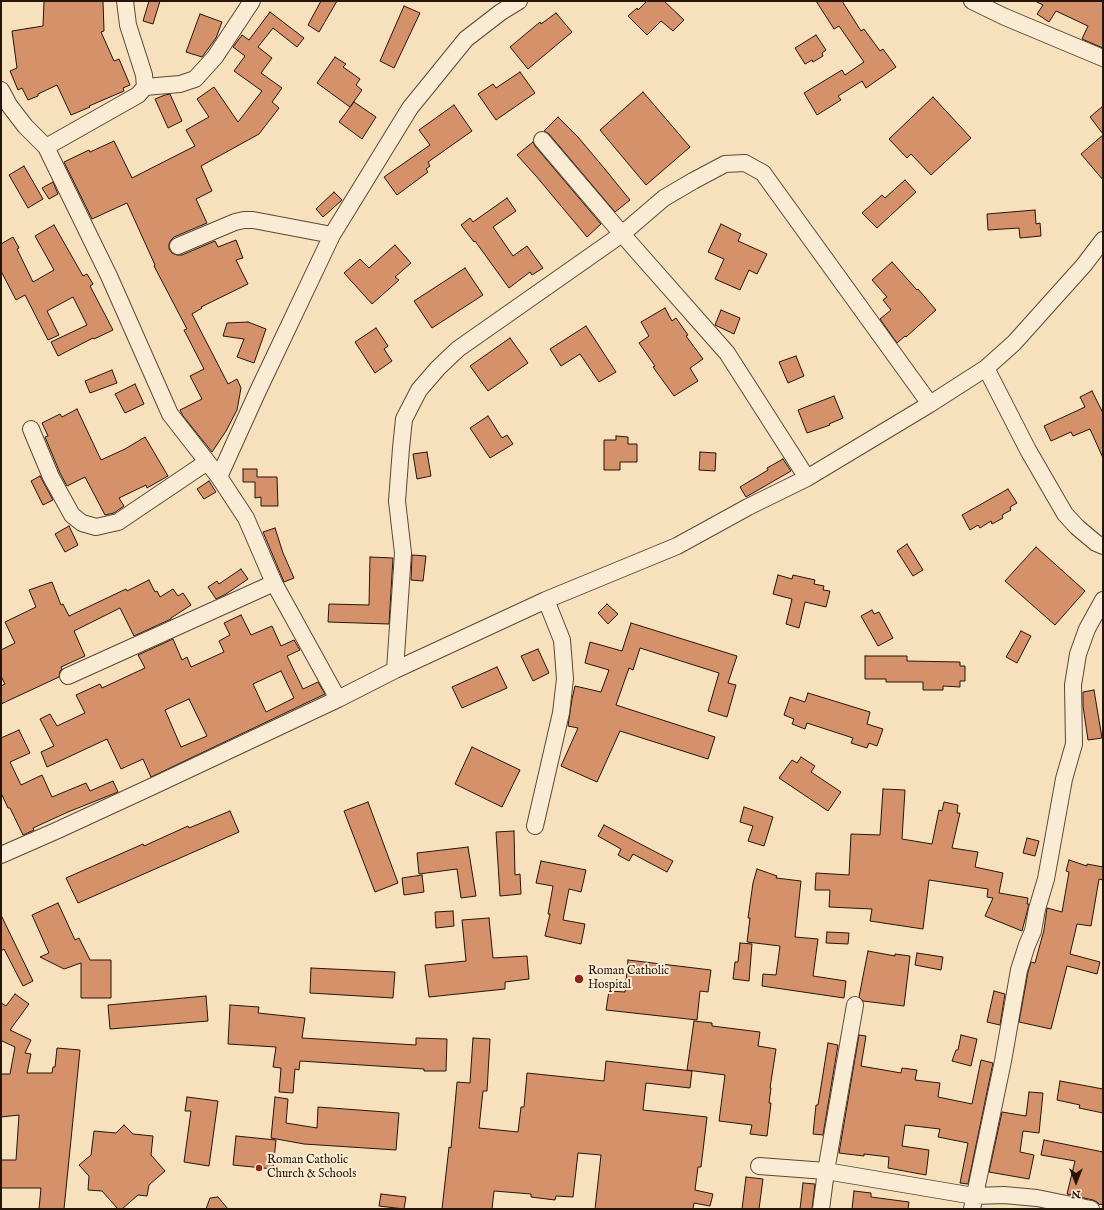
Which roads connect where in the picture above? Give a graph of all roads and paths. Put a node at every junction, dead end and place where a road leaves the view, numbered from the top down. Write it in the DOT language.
graph roads {
  1 [pos="125,1"];
  2 [pos="252,1"];
  3 [pos="519,1"];
  4 [pos="972,1"];
  5 [pos="1103,58"];
  6 [pos="145,87"];
  7 [pos="1,90"];
  8 [pos="542,140"];
  9 [pos="46,147"];
  10 [pos="622,234"];
  11 [pos="332,235"];
  12 [pos="1103,240"];
  13 [pos="178,246"];
  14 [pos="986,368"];
  15 [pos="930,404"];
  16 [pos="31,429"];
  17 [pos="207,462"];
  18 [pos="219,477"];
  19 [pos="807,478"];
  20 [pos="1103,546"];
  21 [pos="274,584"];
  22 [pos="546,600"];
  23 [pos="1103,600"];
  24 [pos="395,670"];
  25 [pos="68,676"];
  26 [pos="338,699"];
  27 [pos="535,826"];
  28 [pos="1,855"];
  29 [pos="855,1005"];
  30 [pos="759,1166"];
  31 [pos="826,1171"];
  32 [pos="973,1202"];
  33 [pos="821,1209"];
  34 [pos="1091,1209"];
  1 -- 6 [label="street"];
  2 -- 6 [label="street"];
  3 -- 11 [label="street"];
  4 -- 5 [label="street"];
  6 -- 9 [label="street"];
  7 -- 9 [label="street"];
  8 -- 10 [label="street"];
  9 -- 17 [label="street"];
  10 -- 15 [label="street"];
  10 -- 19 [label="street"];
  10 -- 24 [label="street"];
  11 -- 13 [label="street"];
  11 -- 18 [label="street"];
  12 -- 14 [label="street"];
  14 -- 15 [label="street"];
  14 -- 20 [label="street"];
  15 -- 19 [label="street"];
  16 -- 17 [label="street"];
  17 -- 18 [label="street"];
  18 -- 21 [label="street"];
  19 -- 22 [label="street"];
  21 -- 25 [label="street"];
  21 -- 26 [label="street"];
  22 -- 24 [label="street"];
  22 -- 27 [label="street"];
  23 -- 32 [label="street"];
  24 -- 26 [label="street"];
  26 -- 28 [label="street"];
  29 -- 31 [label="street"];
  30 -- 31 [label="street"];
  31 -- 32 [label="street"];
  31 -- 33 [label="street"];
  32 -- 34 [label="street"];
}
